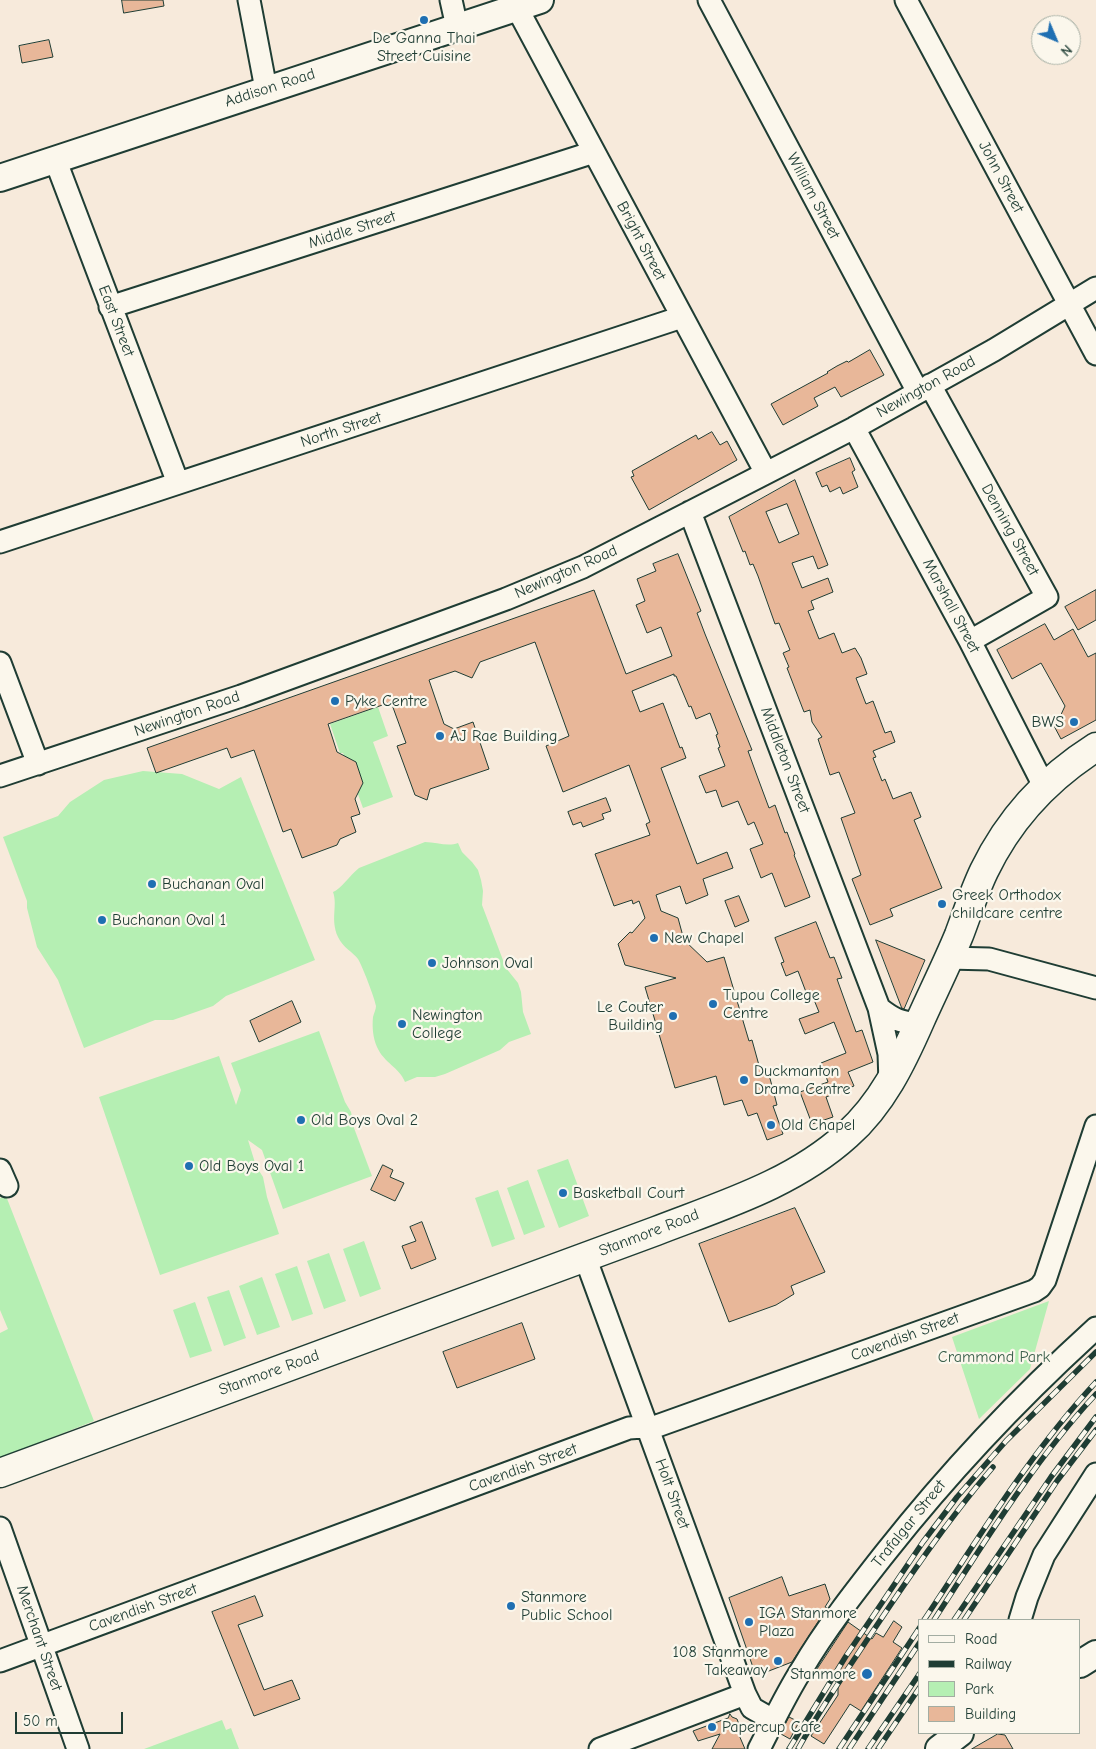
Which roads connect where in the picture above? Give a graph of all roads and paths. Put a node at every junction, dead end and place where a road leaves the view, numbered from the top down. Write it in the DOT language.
graph roads {
  1 [pos="249,0"];
  2 [pos="451,0"];
  3 [pos="709,0"];
  4 [pos="906,0"];
  5 [pos="528,4"];
  6 [pos="457,27"];
  7 [pos="266,89"];
  8 [pos="594,152"];
  9 [pos="54,159"];
  10 [pos="0,178"];
  11 [pos="1096,288"];
  12 [pos="1069,304"];
  13 [pos="110,307"];
  14 [pos="682,317"];
  15 [pos="1096,354"];
  16 [pos="924,388"];
  17 [pos="854,428"];
  18 [pos="766,473"];
  19 [pos="178,483"];
  20 [pos="690,512"];
  21 [pos="0,542"];
  22 [pos="970,640"];
  23 [pos="0,663"];
  24 [pos="1096,747"];
  25 [pos="38,764"];
  26 [pos="0,776"];
  27 [pos="1044,786"];
  28 [pos="953,946"];
  29 [pos="1096,988"];
  30 [pos="880,1008"];
  31 [pos="919,1024"];
  32 [pos="890,1082"];
  33 [pos="1096,1126"];
  34 [pos="585,1257"];
  35 [pos="1096,1328"];
  36 [pos="647,1426"];
  37 [pos="0,1472"];
  38 [pos="1096,1474"];
  39 [pos="0,1528"];
  40 [pos="1020,1619"];
  41 [pos="41,1646"];
  42 [pos="1096,1654"];
  43 [pos="0,1661"];
  44 [pos="1081,1663"];
  45 [pos="745,1694"];
  46 [pos="774,1720"];
  47 [pos="959,1734"];
  48 [pos="78,1749"];
  49 [pos="600,1749"];
  50 [pos="759,1749"];
  51 [pos="939,1749"];
  1 -- 7 [label="street"];
  2 -- 6 [label="street"];
  3 -- 16 [label="street, William Street"];
  4 -- 12 [label="street, John Street"];
  5 -- 6 [label="main road, Addison Road"];
  5 -- 8 [label="street, Bright Street"];
  6 -- 7 [label="main road, Addison Road"];
  7 -- 9 [label="main road, Addison Road"];
  8 -- 13 [label="street, Middle Street"];
  8 -- 14 [label="street, Bright Street"];
  9 -- 10 [label="main road, Addison Road"];
  9 -- 13 [label="street, East Street"];
  11 -- 12 [label="street, Newington Road"];
  12 -- 15 [label="street, John Street"];
  12 -- 16 [label="street, Newington Road"];
  13 -- 19 [label="street, East Street"];
  14 -- 18 [label="street, Bright Street"];
  14 -- 19 [label="street, North Street"];
  16 -- 17 [label="street, Newington Road"];
  16 -- 22 [label="street, Denning Street"];
  17 -- 18 [label="street, Newington Road"];
  17 -- 22 [label="street, Marshall Street"];
  18 -- 20 [label="street, Newington Road"];
  19 -- 21 [label="street, North Street"];
  20 -- 25 [label="street, Newington Road"];
  20 -- 30 [label="street, Middleton Street"];
  22 -- 27 [label="street, Marshall Street"];
  23 -- 25 [label="street"];
  24 -- 27 [label="highway, Stanmore Road"];
  25 -- 26 [label="street, Newington Road"];
  27 -- 28 [label="highway, Stanmore Road"];
  28 -- 29 [label="street"];
  28 -- 31 [label="highway, Stanmore Road"];
  30 -- 31 [label="street"];
  30 -- 32 [label="street, Middleton Street"];
  31 -- 32 [label="highway, Stanmore Road"];
  32 -- 34 [label="highway, Stanmore Road"];
  33 -- 36 [label="street, Cavendish Street"];
  34 -- 36 [label="street, Holt Street"];
  34 -- 37 [label="highway, Stanmore Road"];
  35 -- 46 [label="street, Trafalgar Street"];
  36 -- 41 [label="street, Cavendish Street"];
  36 -- 45 [label="street, Holt Street"];
  38 -- 40 [label="street"];
  39 -- 41 [label="street, Merchant Street"];
  41 -- 43 [label="street, Cavendish Street"];
  41 -- 48 [label="street, Merchant Street"];
  42 -- 44 [label="main road"];
  45 -- 46 [label="street, Holt Street"];
  45 -- 49 [label="street"];
  46 -- 50 [label="street, Trafalgar Street"];
  47 -- 51 [label="main road"];
}
